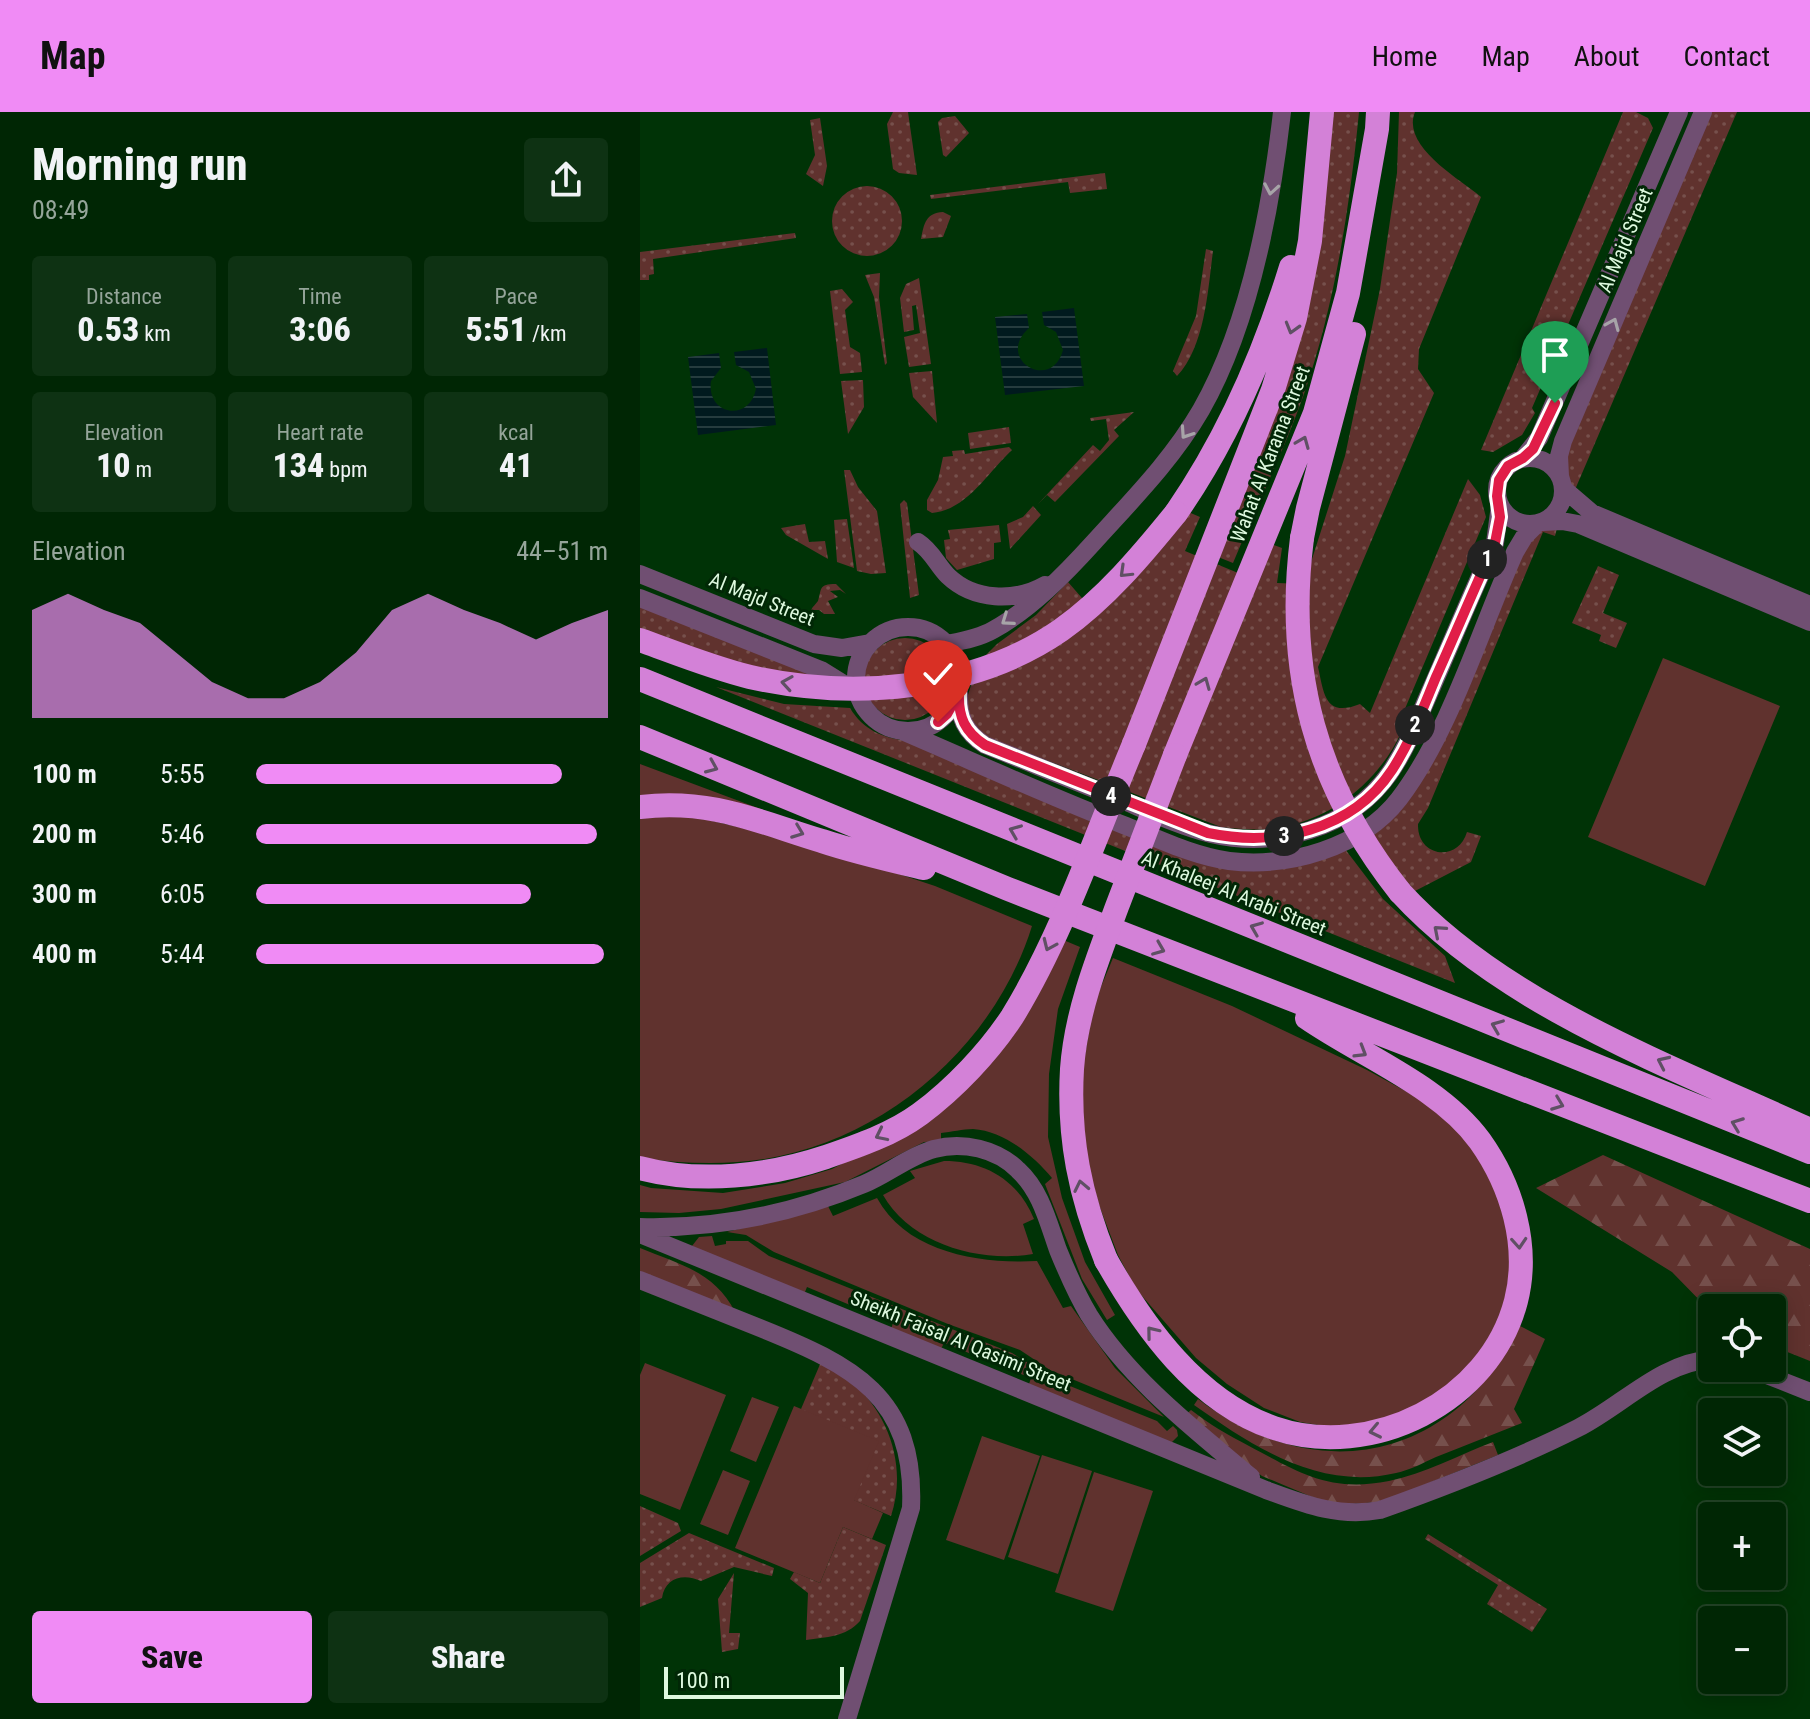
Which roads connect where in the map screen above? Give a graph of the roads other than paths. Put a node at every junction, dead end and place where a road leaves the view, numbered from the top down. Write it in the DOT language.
graph roads {
  1 [pos="1282,112"];
  2 [pos="1322,112"];
  3 [pos="1679,112"];
  4 [pos="1703,112"];
  5 [pos="1378,121"];
  6 [pos="1313,196"];
  7 [pos="1523,458"];
  8 [pos="1562,482"];
  9 [pos="1500,505"];
  10 [pos="1540,522"];
  11 [pos="918,542"];
  12 [pos="1079,559"];
  13 [pos="640,574"];
  14 [pos="640,598"];
  15 [pos="1810,605"];
  16 [pos="1810,622"];
  17 [pos="640,640"];
  18 [pos="870,643"];
  19 [pos="947,644"];
  20 [pos="640,679"];
  21 [pos="858,693"];
  22 [pos="959,693"];
  23 [pos="902,731"];
  24 [pos="640,737"];
  25 [pos="640,807"];
  26 [pos="1008,889"];
  27 [pos="1273,994"];
  28 [pos="1810,1130"];
  29 [pos="1810,1152"];
  30 [pos="640,1168"];
  31 [pos="1810,1201"];
  32 [pos="640,1227"];
  33 [pos="696,1227"];
  34 [pos="640,1234"];
  35 [pos="687,1254"];
  36 [pos="640,1280"];
  37 [pos="1698,1362"];
  38 [pos="1785,1382"];
  39 [pos="1810,1392"];
  40 [pos="1186,1423"];
  41 [pos="1171,1450"];
  42 [pos="1266,1490"];
  43 [pos="847,1719"];
  1 -- 12 [label="street, one-way"];
  2 -- 6 [label="highway, Wahat Al Karama Street"];
  3 -- 7 [label="street, Al Majd Street"];
  8 -- 4 [label="street, Al Majd Street, one-way"];
  27 -- 5 [label="highway, Wahat Al Karama Street, one-way, bridge"];
  28 -- 5 [label="highway, one-way, bridge"];
  6 -- 17 [label="highway, one-way, bridge"];
  6 -- 30 [label="highway, Wahat Al Karama Street, one-way, bridge"];
  7 -- 8 [label="street"];
  7 -- 9 [label="street"];
  8 -- 10 [label="street"];
  8 -- 15 [label="street"];
  9 -- 10 [label="street"];
  9 -- 22 [label="street"];
  10 -- 16 [label="street"];
  10 -- 23 [label="street"];
  11 -- 12 [label="street"];
  12 -- 19 [label="street, one-way"];
  13 -- 18 [label="street, Al Majd Street"];
  14 -- 21 [label="street"];
  18 -- 19 [label="street"];
  18 -- 21 [label="street"];
  19 -- 22 [label="street"];
  29 -- 20 [label="highway, Al Khaleej Al Arabi Street, one-way"];
  21 -- 23 [label="street"];
  22 -- 23 [label="street"];
  24 -- 26 [label="highway, one-way"];
  25 -- 26 [label="highway, one-way"];
  26 -- 27 [label="highway, one-way"];
  27 -- 31 [label="highway, one-way"];
  32 -- 33 [label="street, Sheikh Faisal Al Qasimi Street"];
  33 -- 35 [label="street"];
  33 -- 40 [label="street, Sheikh Faisal Al Qasimi Street"];
  34 -- 35 [label="street, Sheikh Faisal Al Qasimi Street"];
  35 -- 41 [label="street, Sheikh Faisal Al Qasimi Street"];
  36 -- 43 [label="street"];
  37 -- 42 [label="street, Sheikh Faisal Al Qasimi Street"];
  38 -- 39 [label="street"];
  40 -- 41 [label="street"];
  40 -- 42 [label="street, Sheikh Faisal Al Qasimi Street"];
  41 -- 42 [label="street, Sheikh Faisal Al Qasimi Street"];
}
